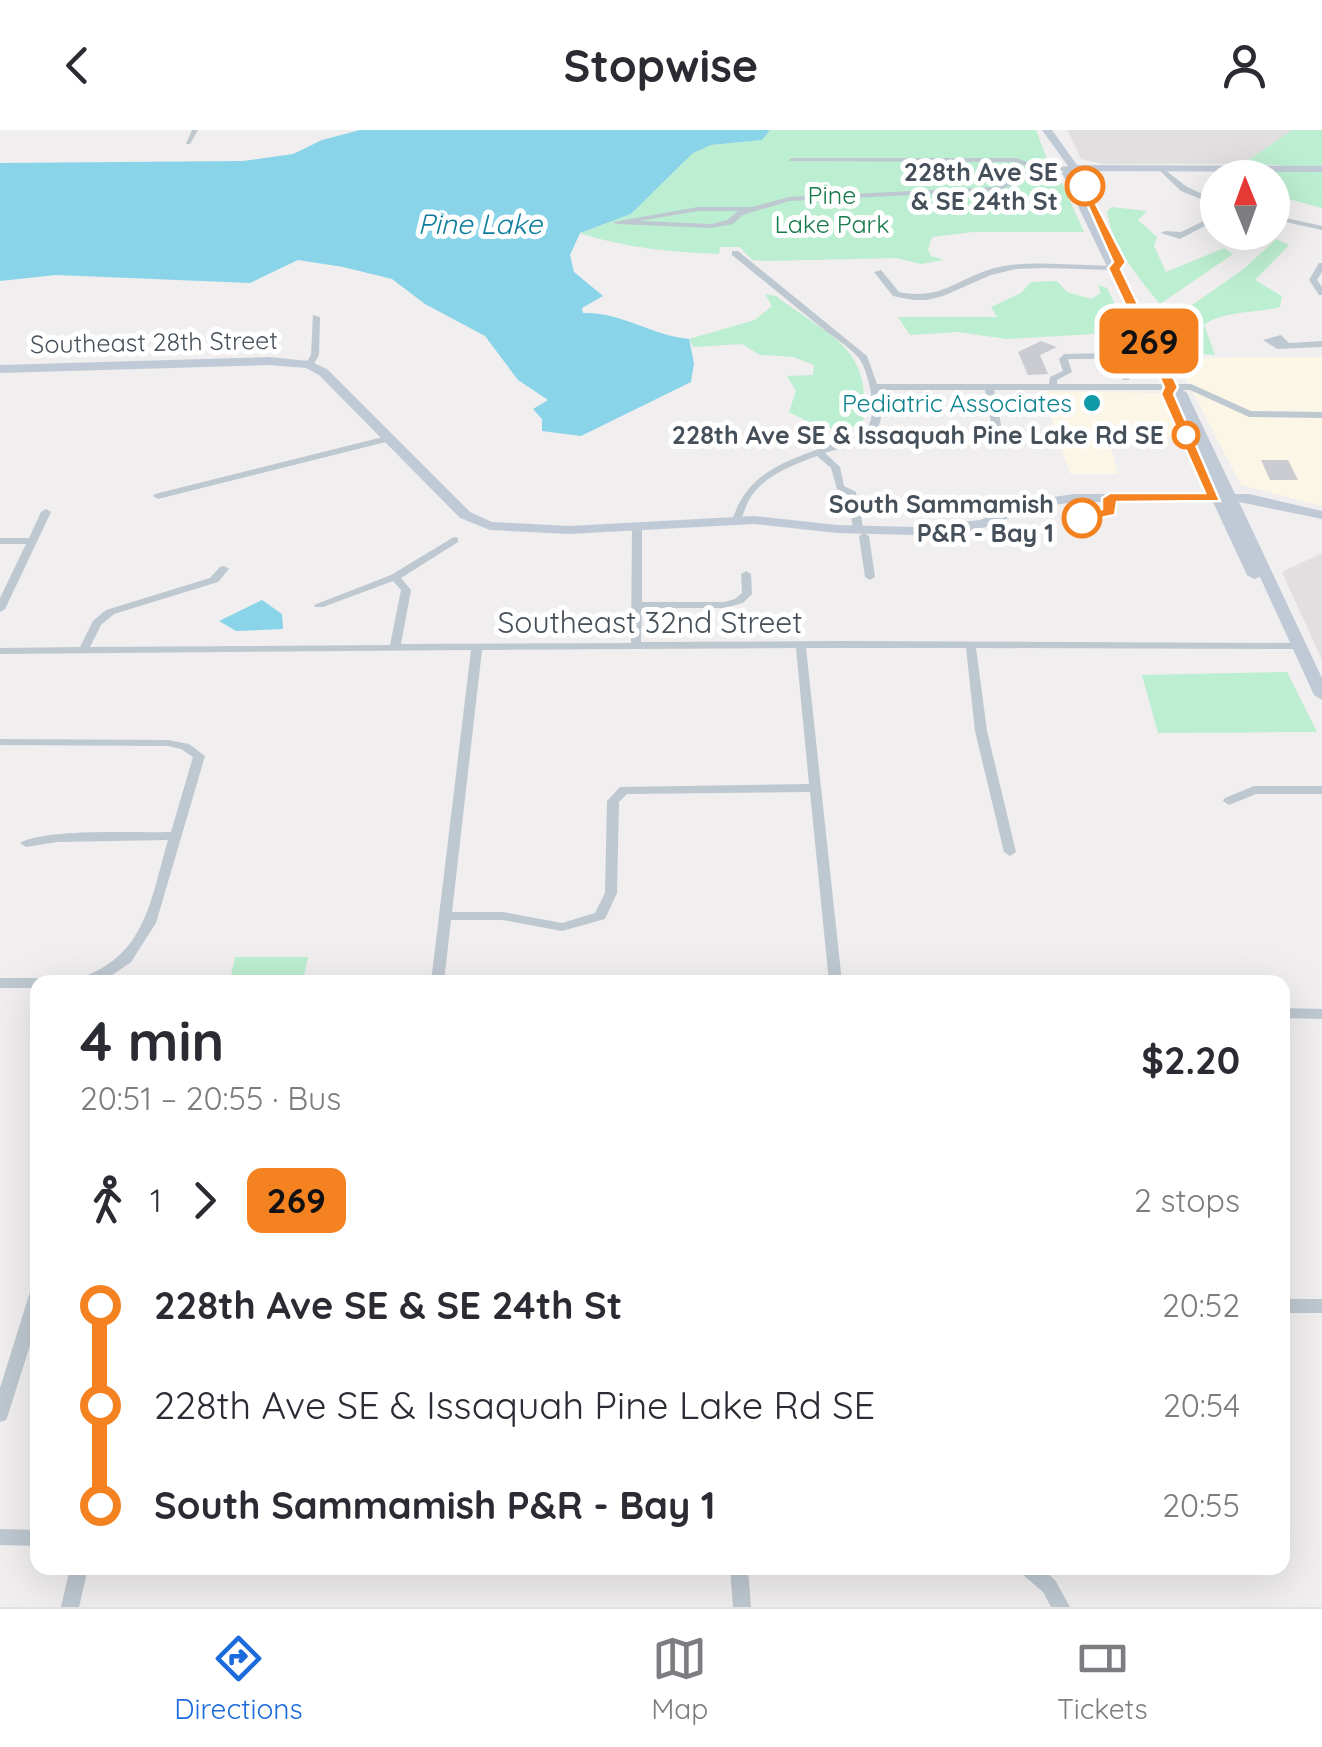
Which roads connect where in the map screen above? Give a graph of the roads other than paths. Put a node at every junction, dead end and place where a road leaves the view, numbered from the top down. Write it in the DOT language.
graph roads {
  1 [pos="195,130"];
  2 [pos="1047,130"];
  3 [pos="1057,130"];
  4 [pos="188,143"];
  5 [pos="1064,155"];
  6 [pos="792,160"];
  7 [pos="1071,168"];
  8 [pos="1322,168"];
  9 [pos="1161,169"];
  10 [pos="1044,170"];
  11 [pos="1200,196"];
  12 [pos="750,209"];
  13 [pos="1290,222"];
  14 [pos="1200,225"];
  15 [pos="1322,228"];
  16 [pos="1180,234"];
  17 [pos="735,253"];
  18 [pos="1322,265"];
  19 [pos="1114,268"];
  20 [pos="878,272"];
  21 [pos="1322,292"];
  22 [pos="316,317"];
  23 [pos="1109,339"];
  24 [pos="1322,344"];
  25 [pos="1286,345"];
  26 [pos="1116,356"];
  27 [pos="309,365"];
  28 [pos="0,369"];
  29 [pos="1126,378"];
  30 [pos="874,387"];
  31 [pos="989,387"];
  32 [pos="1053,387"];
  33 [pos="1171,387"];
  34 [pos="1322,415"];
  35 [pos="386,438"];
  36 [pos="990,444"];
  37 [pos="820,454"];
  38 [pos="853,494"];
  39 [pos="158,496"];
  40 [pos="1222,498"];
  41 [pos="46,512"];
  42 [pos="856,514"];
  43 [pos="1322,515"];
  44 [pos="737,521"];
  45 [pos="637,528"];
  46 [pos="861,533"];
  47 [pos="0,540"];
  48 [pos="31,540"];
  49 [pos="454,540"];
  50 [pos="224,569"];
  51 [pos="746,574"];
  52 [pos="870,576"];
  53 [pos="395,577"];
  54 [pos="319,605"];
  55 [pos="637,605"];
  56 [pos="0,609"];
  57 [pos="1299,646"];
  58 [pos="636,647"];
  59 [pos="801,647"];
  60 [pos="970,647"];
  61 [pos="396,648"];
  62 [pos="477,648"];
  63 [pos="84,649"];
  64 [pos="0,651"];
  65 [pos="1322,695"];
  66 [pos="0,742"];
  67 [pos="817,788"];
  68 [pos="1322,790"];
  69 [pos="1229,801"];
  70 [pos="176,836"];
  71 [pos="26,843"];
  72 [pos="1010,852"];
  73 [pos="445,916"];
  74 [pos="107,975"];
  75 [pos="437,975"];
  76 [pos="835,975"];
  77 [pos="0,983"];
  78 [pos="30,983"];
  79 [pos="1290,1013"];
  80 [pos="1322,1014"];
  81 [pos="1290,1306"];
  82 [pos="1322,1306"];
  83 [pos="30,1318"];
  84 [pos="0,1415"];
  85 [pos="0,1537"];
  86 [pos="30,1538"];
  87 [pos="77,1575"];
  88 [pos="740,1575"];
  89 [pos="1036,1575"];
  90 [pos="70,1607"];
  91 [pos="742,1607"];
  92 [pos="1061,1607"];
  1 -- 4 [label="street"];
  2 -- 5 [label="street"];
  3 -- 5 [label="street"];
  5 -- 7 [label="street"];
  6 -- 10 [label="street"];
  7 -- 9 [label="street"];
  7 -- 10 [label="street"];
  7 -- 19 [label="street"];
  8 -- 9 [label="street"];
  9 -- 11 [label="street"];
  10 -- 12 [label="street"];
  12 -- 12 [label="street"];
  13 -- 15 [label="street"];
  14 -- 16 [label="street"];
  17 -- 30 [label="street"];
  18 -- 21 [label="street"];
  19 -- 20 [label="street"];
  19 -- 33 [label="street"];
  22 -- 27 [label="street"];
  23 -- 26 [label="street"];
  24 -- 25 [label="street"];
  26 -- 29 [label="street"];
  26 -- 32 [label="street"];
  27 -- 28 [label="street, Southeast 28th Street"];
  27 -- 35 [label="street"];
  30 -- 31 [label="street"];
  30 -- 37 [label="street"];
  31 -- 32 [label="street"];
  31 -- 36 [label="street"];
  32 -- 33 [label="street"];
  33 -- 34 [label="street"];
  33 -- 40 [label="street"];
  35 -- 39 [label="street"];
  35 -- 45 [label="street"];
  37 -- 38 [label="street"];
  37 -- 44 [label="street"];
  40 -- 43 [label="street"];
  40 -- 46 [label="street"];
  40 -- 57 [label="street"];
  41 -- 48 [label="street"];
  42 -- 46 [label="street"];
  44 -- 45 [label="street"];
  44 -- 46 [label="street"];
  45 -- 55 [label="street"];
  46 -- 52 [label="street"];
  47 -- 48 [label="street"];
  48 -- 56 [label="street"];
  49 -- 53 [label="street"];
  50 -- 63 [label="street"];
  51 -- 55 [label="street"];
  53 -- 54 [label="street"];
  53 -- 61 [label="street"];
  55 -- 58 [label="street"];
  57 -- 60 [label="street, Southeast 32nd Street"];
  57 -- 65 [label="street"];
  58 -- 59 [label="street, Southeast 32nd Street"];
  58 -- 62 [label="street, Southeast 32nd Street"];
  59 -- 60 [label="street, Southeast 32nd Street"];
  59 -- 67 [label="street"];
  60 -- 72 [label="street"];
  61 -- 62 [label="street, Southeast 32nd Street"];
  61 -- 63 [label="street, Southeast 32nd Street"];
  62 -- 73 [label="street"];
  63 -- 64 [label="street, Southeast 32nd Street"];
  66 -- 70 [label="street"];
  67 -- 73 [label="street"];
  67 -- 76 [label="street"];
  68 -- 69 [label="street"];
  70 -- 71 [label="street"];
  70 -- 74 [label="street"];
  73 -- 75 [label="street"];
  77 -- 78 [label="street"];
  79 -- 80 [label="street"];
  81 -- 82 [label="street"];
  83 -- 84 [label="street"];
  85 -- 86 [label="street"];
  87 -- 90 [label="street"];
  88 -- 91 [label="street"];
  89 -- 92 [label="street"];
}
